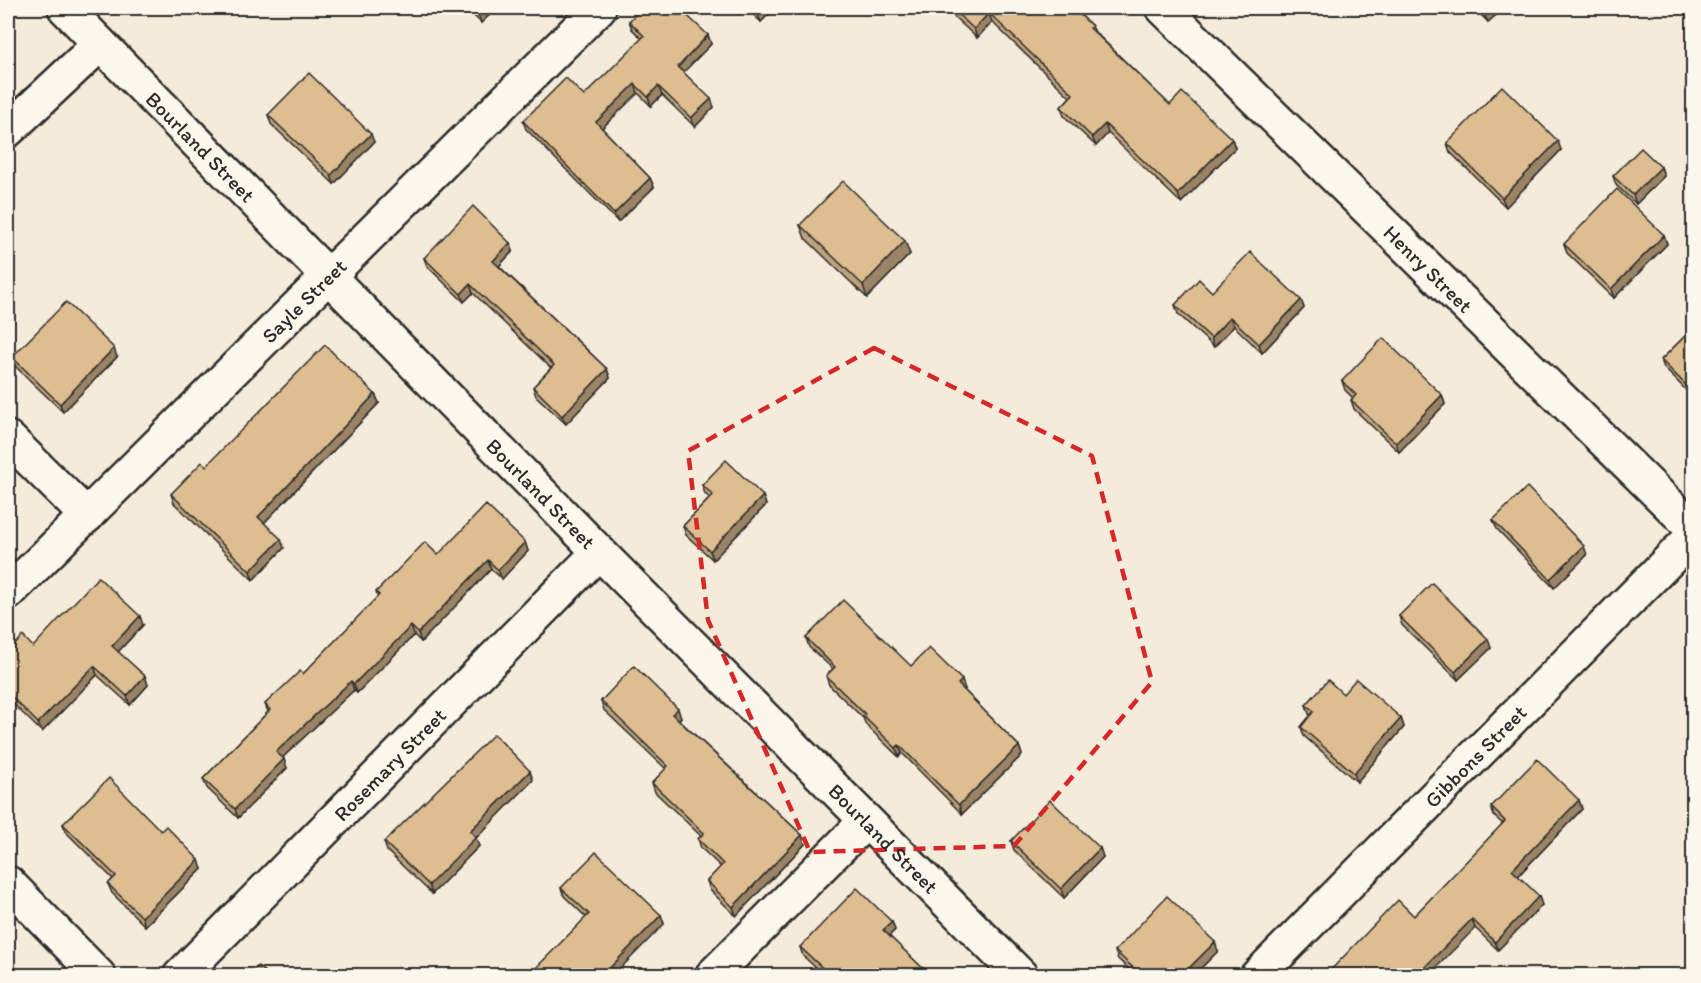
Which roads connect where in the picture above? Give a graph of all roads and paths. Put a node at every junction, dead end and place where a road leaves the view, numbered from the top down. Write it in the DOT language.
graph roads {
  1 [pos="65,8"];
  2 [pos="598,8"];
  3 [pos="1163,8"];
  4 [pos="100,44"];
  5 [pos="8,130"];
  6 [pos="328,277"];
  7 [pos="8,438"];
  8 [pos="87,516"];
  9 [pos="1694,529"];
  10 [pos="1694,535"];
  11 [pos="598,552"];
  12 [pos="8,593"];
  13 [pos="866,821"];
  14 [pos="8,884"];
  15 [pos="99,975"];
  16 [pos="180,975"];
  17 [pos="712,975"];
  18 [pos="1021,975"];
  19 [pos="1257,975"];
  1 -- 4 [label="street, Bourland Street"];
  2 -- 6 [label="street, Sayle Street"];
  3 -- 9 [label="street, Henry Street"];
  4 -- 5 [label="street"];
  4 -- 6 [label="street, Bourland Street"];
  6 -- 8 [label="street, Sayle Street"];
  6 -- 11 [label="street, Bourland Street"];
  7 -- 8 [label="street"];
  8 -- 12 [label="street, Sayle Street"];
  10 -- 19 [label="street, Gibbons Street"];
  11 -- 13 [label="street, Bourland Street"];
  11 -- 16 [label="street, Rosemary Street"];
  13 -- 17 [label="street"];
  13 -- 18 [label="street, Bourland Street"];
  14 -- 15 [label="street"];
}
